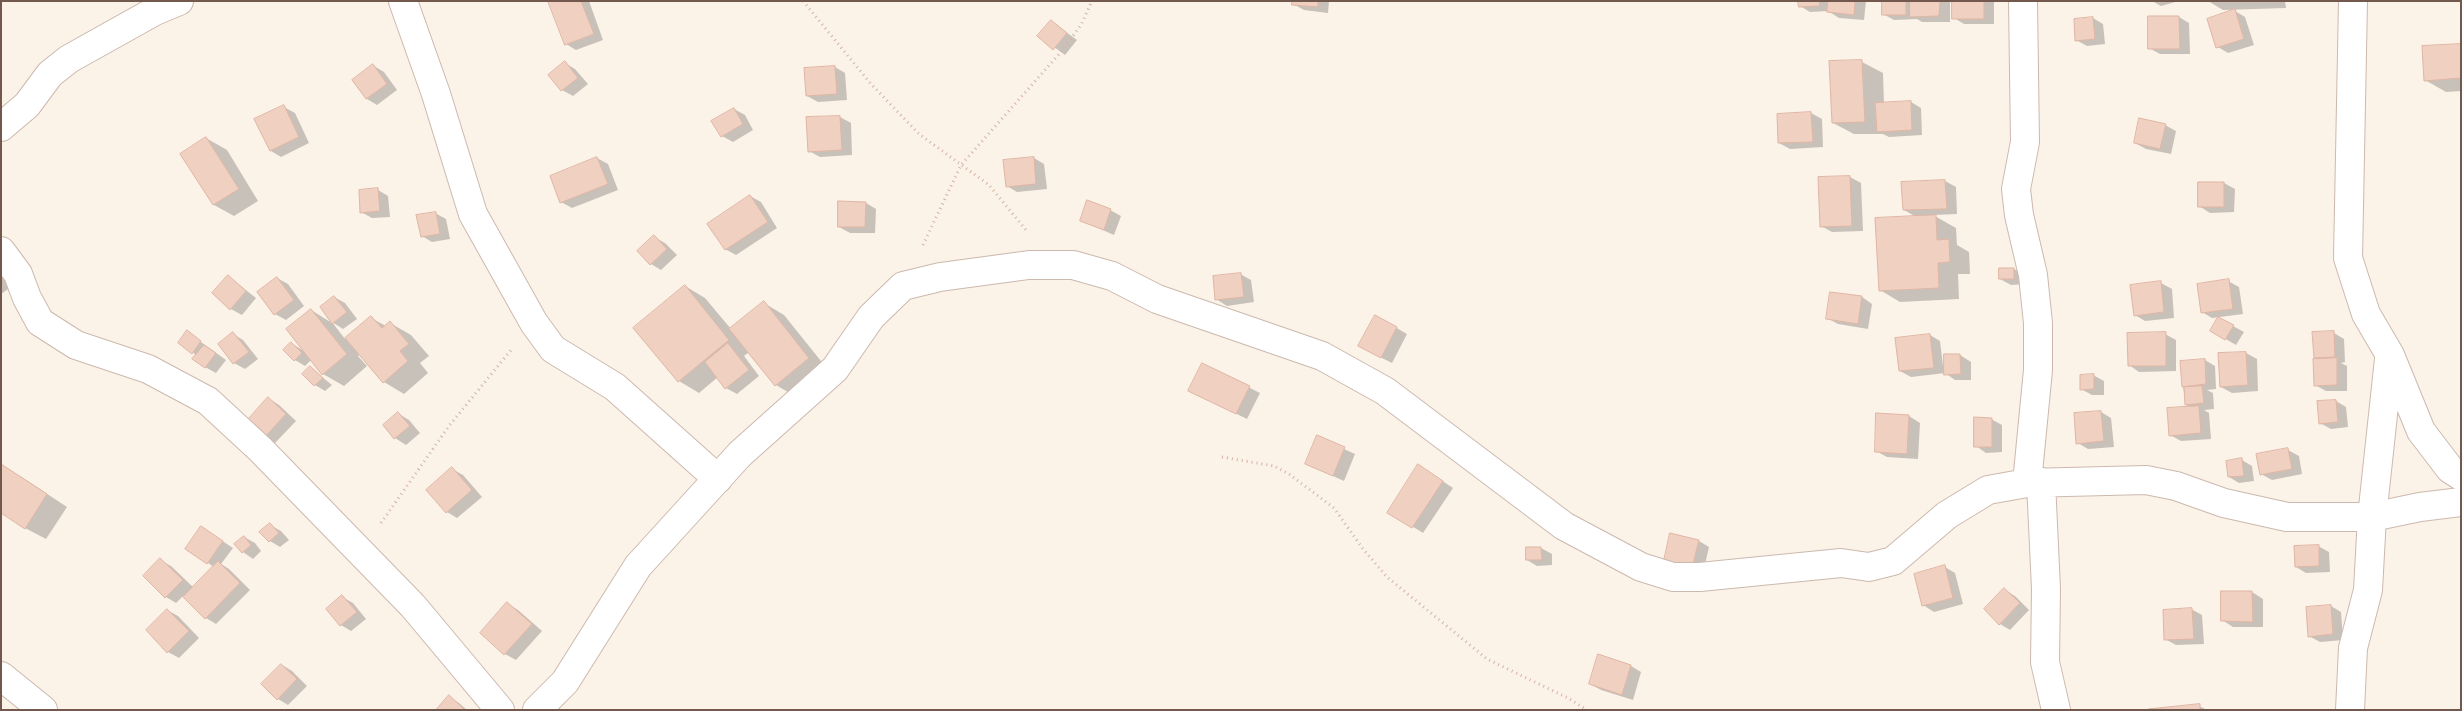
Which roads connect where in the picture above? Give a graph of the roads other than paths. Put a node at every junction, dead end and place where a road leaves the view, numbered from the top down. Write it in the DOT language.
graph roads {
  1 [pos="179,1"];
  2 [pos="403,1"];
  3 [pos="2023,1"];
  4 [pos="2353,1"];
  5 [pos="1,127"];
  6 [pos="1,252"];
  7 [pos="2390,355"];
  8 [pos="2461,476"];
  9 [pos="718,479"];
  10 [pos="2034,483"];
  11 [pos="2461,502"];
  12 [pos="2372,517"];
  13 [pos="1,676"];
  14 [pos="43,710"];
  15 [pos="500,710"];
  16 [pos="537,710"];
  17 [pos="2056,710"];
  18 [pos="2350,710"];
  1 -- 5 [label="street"];
  2 -- 9 [label="street"];
  3 -- 10 [label="street"];
  4 -- 7 [label="street"];
  6 -- 15 [label="street"];
  7 -- 8 [label="street"];
  7 -- 12 [label="street"];
  9 -- 10 [label="street"];
  9 -- 16 [label="street"];
  10 -- 12 [label="street"];
  10 -- 17 [label="street"];
  11 -- 12 [label="street"];
  12 -- 18 [label="street"];
  13 -- 14 [label="street"];
}
